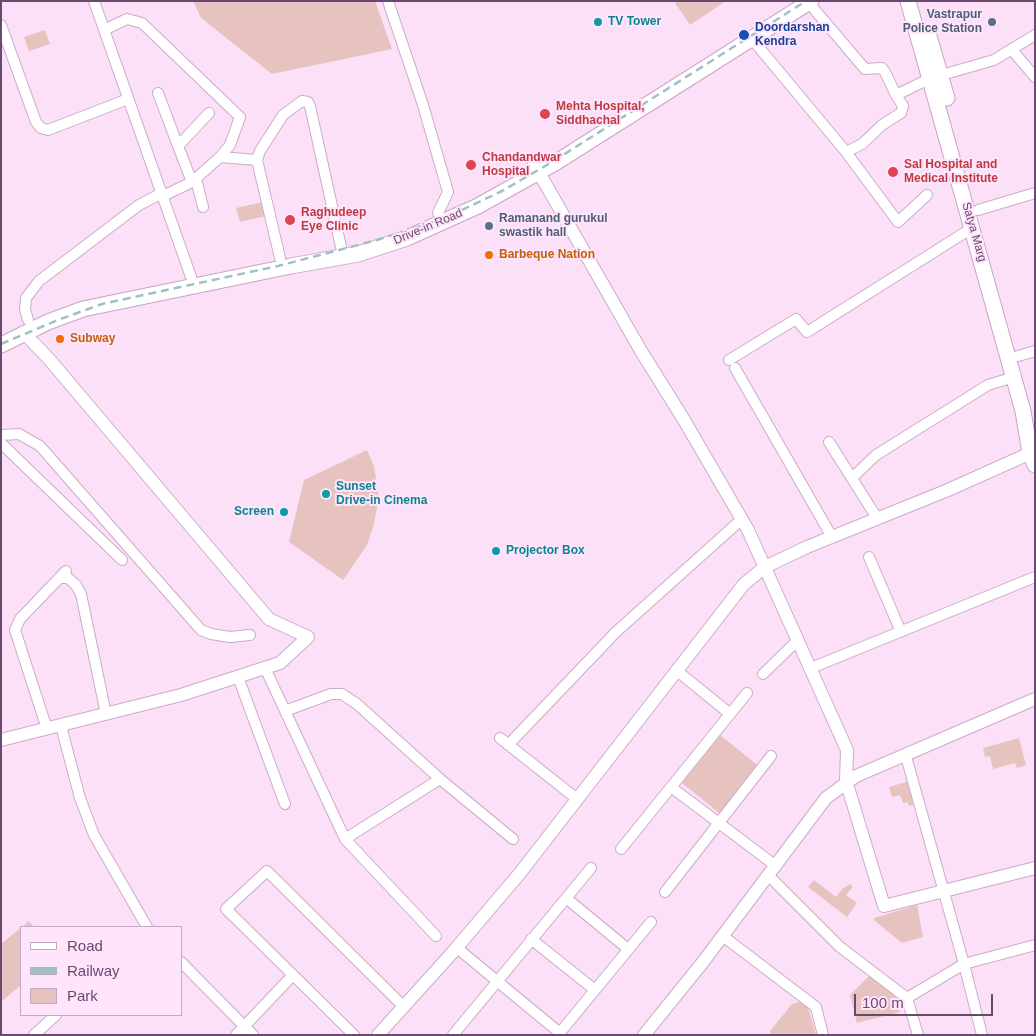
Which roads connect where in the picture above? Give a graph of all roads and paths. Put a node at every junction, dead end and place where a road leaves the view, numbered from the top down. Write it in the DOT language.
graph roads {
  1 [pos="94,1"];
  2 [pos="388,1"];
  3 [pos="793,1"];
  4 [pos="900,1"];
  5 [pos="908,1"];
  6 [pos="918,1"];
  7 [pos="810,2"];
  8 [pos="1,25"];
  9 [pos="916,26"];
  10 [pos="104,30"];
  11 [pos="1035,35"];
  12 [pos="752,39"];
  13 [pos="1012,50"];
  14 [pos="936,76"];
  15 [pos="1035,77"];
  16 [pos="158,94"];
  17 [pos="896,95"];
  18 [pos="128,99"];
  19 [pos="209,112"];
  20 [pos="178,146"];
  21 [pos="846,152"];
  22 [pos="220,157"];
  23 [pos="257,160"];
  24 [pos="537,168"];
  25 [pos="194,180"];
  26 [pos="1035,193"];
  27 [pos="163,194"];
  28 [pos="927,195"];
  29 [pos="203,207"];
  30 [pos="978,210"];
  31 [pos="438,213"];
  32 [pos="972,228"];
  33 [pos="341,247"];
  34 [pos="280,258"];
  35 [pos="191,277"];
  36 [pos="26,327"];
  37 [pos="1,334"];
  38 [pos="1,346"];
  39 [pos="1035,351"];
  40 [pos="1018,356"];
  41 [pos="1014,377"];
  42 [pos="1035,413"];
  43 [pos="1,435"];
  44 [pos="829,442"];
  45 [pos="1,443"];
  46 [pos="1033,456"];
  47 [pos="852,478"];
  48 [pos="877,518"];
  49 [pos="742,519"];
  50 [pos="832,537"];
  51 [pos="869,557"];
  52 [pos="122,560"];
  53 [pos="765,567"];
  54 [pos="1035,576"];
  55 [pos="901,632"];
  56 [pos="250,635"];
  57 [pos="798,640"];
  58 [pos="265,668"];
  59 [pos="810,668"];
  60 [pos="676,670"];
  61 [pos="763,674"];
  62 [pos="238,677"];
  63 [pos="746,693"];
  64 [pos="1035,699"];
  65 [pos="1035,706"];
  66 [pos="285,711"];
  67 [pos="729,713"];
  68 [pos="106,714"];
  69 [pos="61,726"];
  70 [pos="47,729"];
  71 [pos="500,738"];
  72 [pos="1,740"];
  73 [pos="508,745"];
  74 [pos="771,756"];
  75 [pos="907,760"];
  76 [pos="440,779"];
  77 [pos="848,784"];
  78 [pos="671,787"];
  79 [pos="577,799"];
  80 [pos="285,804"];
  81 [pos="719,823"];
  82 [pos="345,839"];
  83 [pos="513,839"];
  84 [pos="621,849"];
  85 [pos="776,866"];
  86 [pos="591,868"];
  87 [pos="1035,868"];
  88 [pos="773,880"];
  89 [pos="944,891"];
  90 [pos="665,892"];
  91 [pos="566,898"];
  92 [pos="651,922"];
  93 [pos="146,926"];
  94 [pos="436,936"];
  95 [pos="531,939"];
  96 [pos="728,940"];
  97 [pos="1035,945"];
  98 [pos="457,948"];
  99 [pos="628,950"];
  100 [pos="182,963"];
  101 [pos="964,964"];
  102 [pos="293,975"];
  103 [pos="497,979"];
  104 [pos="595,990"];
  105 [pos="907,998"];
  106 [pos="404,1007"];
  107 [pos="55,1016"];
  108 [pos="245,1026"];
  109 [pos="559,1034"];
  110 [pos="34,1035"];
  111 [pos="236,1035"];
  112 [pos="253,1035"];
  113 [pos="354,1035"];
  114 [pos="378,1035"];
  115 [pos="453,1035"];
  116 [pos="644,1035"];
  117 [pos="652,1035"];
  118 [pos="823,1035"];
  119 [pos="918,1035"];
  120 [pos="982,1035"];
  1 -- 10 [label="street"];
  2 -- 31 [label="street"];
  3 -- 24 [label="main road, Drive-in Road"];
  4 -- 9 [label="main road"];
  5 -- 9 [label="main road, Satya Marg"];
  6 -- 14 [label="main road, Satya Marg"];
  7 -- 12 [label="main road, Drive-in Road"];
  7 -- 17 [label="street"];
  8 -- 18 [label="street"];
  9 -- 14 [label="main road, Satya Marg"];
  10 -- 18 [label="street"];
  10 -- 22 [label="street"];
  11 -- 13 [label="street"];
  12 -- 21 [label="street"];
  12 -- 24 [label="main road, Drive-in Road"];
  13 -- 14 [label="street"];
  13 -- 15 [label="street"];
  14 -- 17 [label="street"];
  14 -- 30 [label="main road, Satya Marg"];
  14 -- 32 [label="main road, Satya Marg"];
  16 -- 20 [label="street"];
  17 -- 21 [label="street"];
  18 -- 27 [label="street"];
  19 -- 20 [label="street"];
  20 -- 25 [label="street"];
  21 -- 28 [label="street"];
  22 -- 23 [label="street"];
  22 -- 25 [label="street"];
  23 -- 33 [label="street"];
  23 -- 34 [label="street"];
  24 -- 31 [label="main road, Drive-in Road"];
  24 -- 36 [label="main road, Drive-in Road"];
  24 -- 49 [label="street"];
  25 -- 27 [label="street"];
  25 -- 29 [label="street"];
  26 -- 30 [label="street"];
  27 -- 35 [label="street"];
  27 -- 36 [label="street"];
  30 -- 40 [label="main road, Satya Marg"];
  31 -- 33 [label="main road, Drive-in Road"];
  32 -- 41 [label="main road, Satya Marg"];
  32 -- 50 [label="street"];
  33 -- 34 [label="main road, Drive-in Road"];
  34 -- 35 [label="main road, Drive-in Road"];
  35 -- 36 [label="main road, Drive-in Road"];
  36 -- 37 [label="main road, Drive-in Road"];
  36 -- 38 [label="main road, Drive-in Road"];
  36 -- 58 [label="street"];
  39 -- 40 [label="street"];
  40 -- 42 [label="main road, Satya Marg"];
  41 -- 46 [label="main road, Satya Marg"];
  41 -- 47 [label="street"];
  43 -- 56 [label="street"];
  44 -- 47 [label="street"];
  45 -- 52 [label="street"];
  46 -- 48 [label="street"];
  47 -- 48 [label="street"];
  48 -- 50 [label="street"];
  49 -- 53 [label="street"];
  49 -- 73 [label="street"];
  50 -- 53 [label="street"];
  51 -- 55 [label="street"];
  53 -- 57 [label="street"];
  53 -- 60 [label="street"];
  54 -- 55 [label="street"];
  55 -- 59 [label="street"];
  57 -- 59 [label="street"];
  57 -- 61 [label="street"];
  58 -- 62 [label="street"];
  58 -- 66 [label="street"];
  59 -- 77 [label="street"];
  60 -- 67 [label="street"];
  60 -- 79 [label="street"];
  62 -- 68 [label="street"];
  62 -- 80 [label="street"];
  63 -- 67 [label="street"];
  64 -- 77 [label="street"];
  65 -- 77 [label="street"];
  66 -- 76 [label="street"];
  66 -- 82 [label="street"];
  67 -- 78 [label="street"];
  68 -- 69 [label="street"];
  68 -- 70 [label="street"];
  69 -- 70 [label="street"];
  69 -- 93 [label="street"];
  70 -- 72 [label="street"];
  71 -- 73 [label="street"];
  73 -- 79 [label="street"];
  74 -- 81 [label="street"];
  75 -- 89 [label="street"];
  76 -- 82 [label="street"];
  76 -- 83 [label="street"];
  77 -- 85 [label="street"];
  77 -- 88 [label="street"];
  77 -- 89 [label="street"];
  78 -- 81 [label="street"];
  78 -- 84 [label="street"];
  79 -- 98 [label="street"];
  81 -- 85 [label="street"];
  81 -- 90 [label="street"];
  82 -- 94 [label="street"];
  85 -- 116 [label="street"];
  86 -- 91 [label="street"];
  87 -- 89 [label="street"];
  88 -- 96 [label="street"];
  88 -- 105 [label="street"];
  89 -- 101 [label="street"];
  91 -- 95 [label="street"];
  91 -- 99 [label="street"];
  92 -- 99 [label="street"];
  95 -- 103 [label="street"];
  95 -- 104 [label="street"];
  96 -- 117 [label="street"];
  96 -- 118 [label="street"];
  97 -- 101 [label="street"];
  98 -- 103 [label="street"];
  98 -- 106 [label="street"];
  99 -- 104 [label="street"];
  100 -- 108 [label="street"];
  101 -- 105 [label="street"];
  101 -- 120 [label="street"];
  102 -- 106 [label="street"];
  102 -- 108 [label="street"];
  102 -- 113 [label="street"];
  103 -- 109 [label="street"];
  103 -- 115 [label="street"];
  104 -- 109 [label="street"];
  105 -- 119 [label="street"];
  106 -- 114 [label="street"];
  107 -- 110 [label="street"];
  108 -- 111 [label="street"];
  108 -- 112 [label="street"];
}
